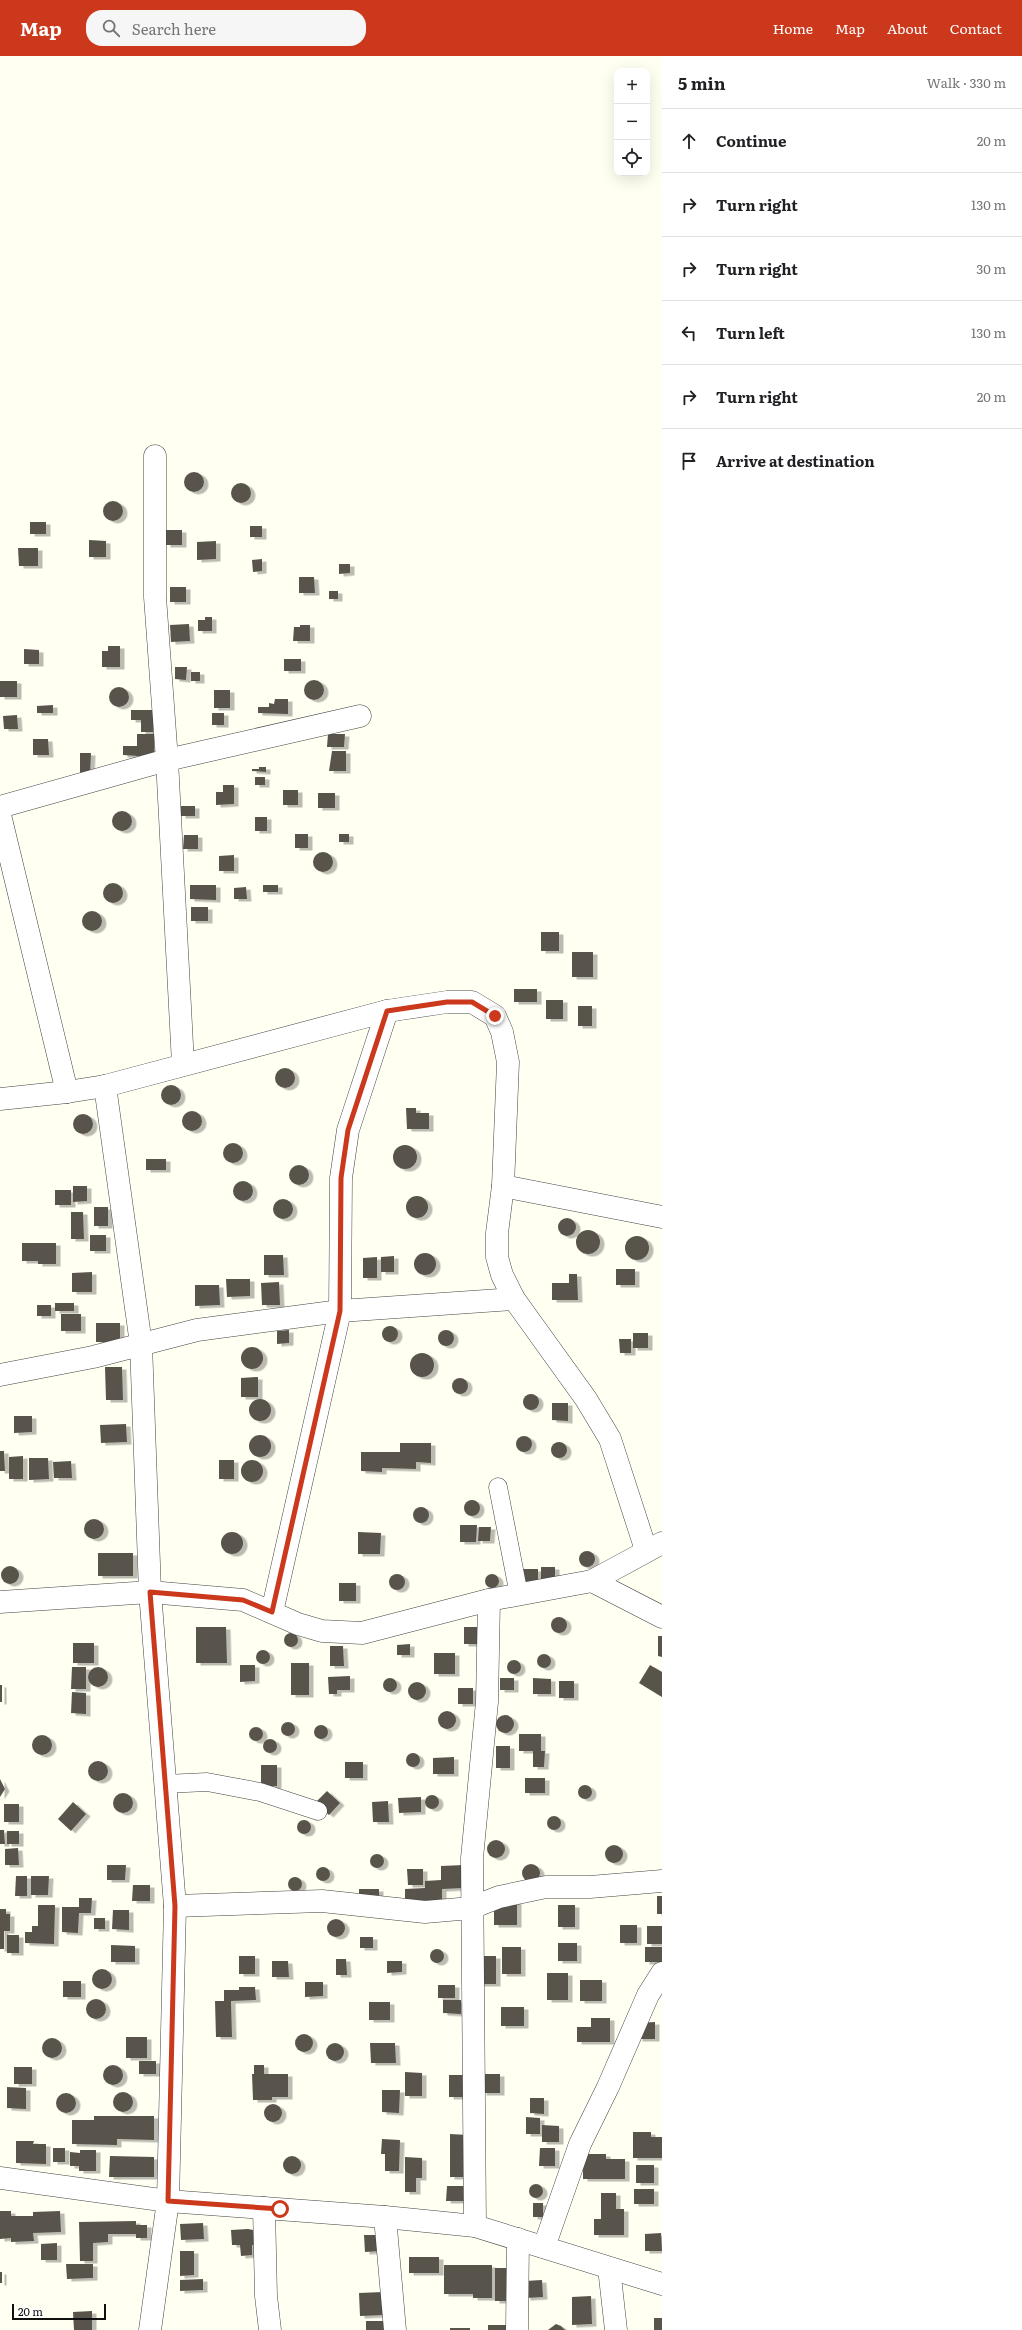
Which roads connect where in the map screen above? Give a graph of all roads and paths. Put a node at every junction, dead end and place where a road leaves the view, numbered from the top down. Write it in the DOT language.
graph roads {
  1 [pos="155,456"];
  2 [pos="360,716"];
  3 [pos="167,760"];
  4 [pos="0,807"];
  5 [pos="0,815"];
  6 [pos="387,1011"];
  7 [pos="183,1064"];
  8 [pos="105,1086"];
  9 [pos="66,1092"];
  10 [pos="0,1099"];
  11 [pos="503,1186"];
  12 [pos="662,1217"];
  13 [pos="514,1299"];
  14 [pos="340,1311"];
  15 [pos="142,1344"];
  16 [pos="0,1375"];
  17 [pos="498,1487"];
  18 [pos="654,1547"];
  19 [pos="592,1581"];
  20 [pos="150,1592"];
  21 [pos="519,1595"];
  22 [pos="489,1600"];
  23 [pos="0,1602"];
  24 [pos="272,1612"];
  25 [pos="662,1616"];
  26 [pos="166,1784"];
  27 [pos="318,1811"];
  28 [pos="662,1881"];
  29 [pos="175,1906"];
  30 [pos="471,1908"];
  31 [pos="662,1973"];
  32 [pos="0,2178"];
  33 [pos="168,2201"];
  34 [pos="264,2208"];
  35 [pos="385,2216"];
  36 [pos="475,2226"];
  37 [pos="518,2239"];
  38 [pos="544,2247"];
  39 [pos="609,2268"];
  40 [pos="662,2284"];
  41 [pos="150,2330"];
  42 [pos="270,2330"];
  43 [pos="396,2330"];
  44 [pos="517,2330"];
  45 [pos="616,2330"];
  1 -- 3 [label="street"];
  2 -- 3 [label="street"];
  3 -- 4 [label="street"];
  3 -- 7 [label="street"];
  5 -- 9 [label="street"];
  6 -- 7 [label="street"];
  6 -- 11 [label="street"];
  6 -- 14 [label="street"];
  7 -- 8 [label="street"];
  8 -- 9 [label="street"];
  8 -- 15 [label="street"];
  9 -- 10 [label="street"];
  11 -- 12 [label="street"];
  11 -- 13 [label="street"];
  13 -- 14 [label="street"];
  13 -- 18 [label="street"];
  14 -- 15 [label="street"];
  14 -- 24 [label="street"];
  15 -- 16 [label="street"];
  15 -- 20 [label="street"];
  17 -- 21 [label="lane"];
  18 -- 19 [label="street"];
  19 -- 21 [label="street"];
  19 -- 25 [label="street"];
  20 -- 23 [label="street"];
  20 -- 24 [label="street"];
  20 -- 26 [label="street"];
  21 -- 22 [label="street"];
  22 -- 24 [label="street"];
  22 -- 30 [label="street"];
  26 -- 27 [label="lane"];
  26 -- 29 [label="street"];
  28 -- 30 [label="street"];
  29 -- 30 [label="street"];
  29 -- 33 [label="street"];
  30 -- 36 [label="street"];
  31 -- 38 [label="street"];
  32 -- 33 [label="street"];
  33 -- 34 [label="street"];
  33 -- 41 [label="street"];
  34 -- 35 [label="street"];
  34 -- 42 [label="street"];
  35 -- 36 [label="street"];
  35 -- 43 [label="street"];
  36 -- 37 [label="street"];
  37 -- 38 [label="street"];
  37 -- 44 [label="street"];
  38 -- 39 [label="street"];
  39 -- 40 [label="street"];
  39 -- 45 [label="street"];
}
